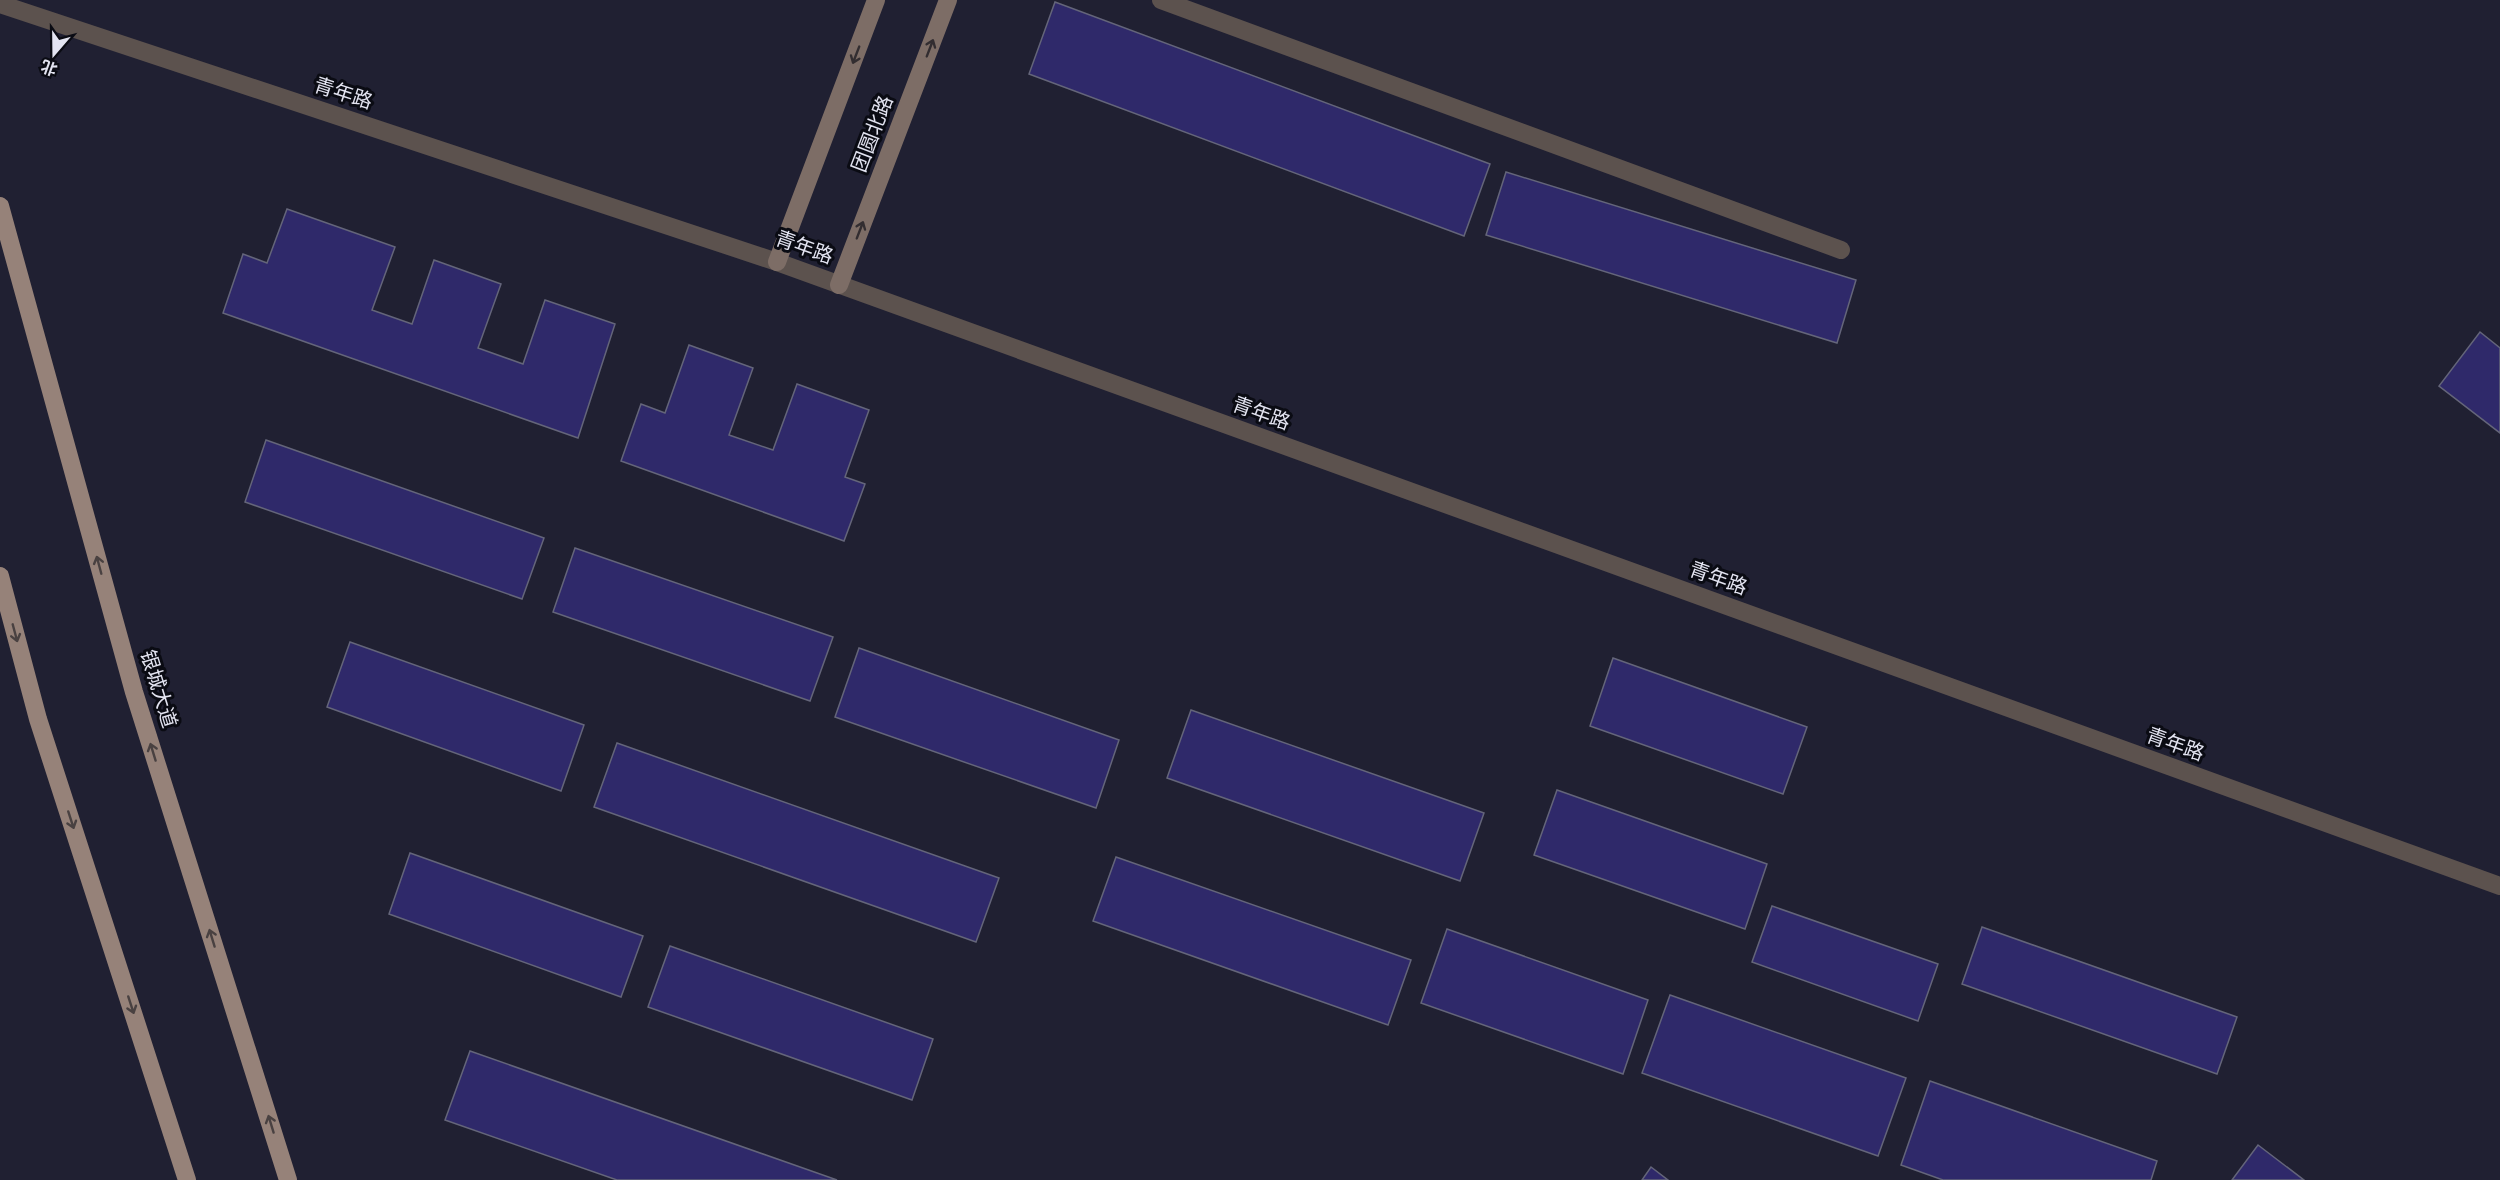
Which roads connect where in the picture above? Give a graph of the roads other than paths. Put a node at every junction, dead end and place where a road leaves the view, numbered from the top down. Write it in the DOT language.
graph roads {
  1 [pos="876,0"];
  2 [pos="948,0"];
  3 [pos="1161,0"];
  4 [pos="0,4"];
  5 [pos="0,206"];
  6 [pos="1841,250"];
  7 [pos="777,262"];
  8 [pos="839,285"];
  9 [pos="0,576"];
  10 [pos="2500,886"];
  11 [pos="187,1180"];
  12 [pos="288,1180"];
  1 -- 7 [label="main road, one-way"];
  8 -- 2 [label="main road, 团圆北路, one-way"];
  3 -- 6 [label="street"];
  4 -- 7 [label="street, 青年路"];
  12 -- 5 [label="main road, 银城大道, one-way"];
  7 -- 8 [label="street, 青年路"];
  8 -- 10 [label="street, 青年路"];
  9 -- 11 [label="main road, one-way"];
}
